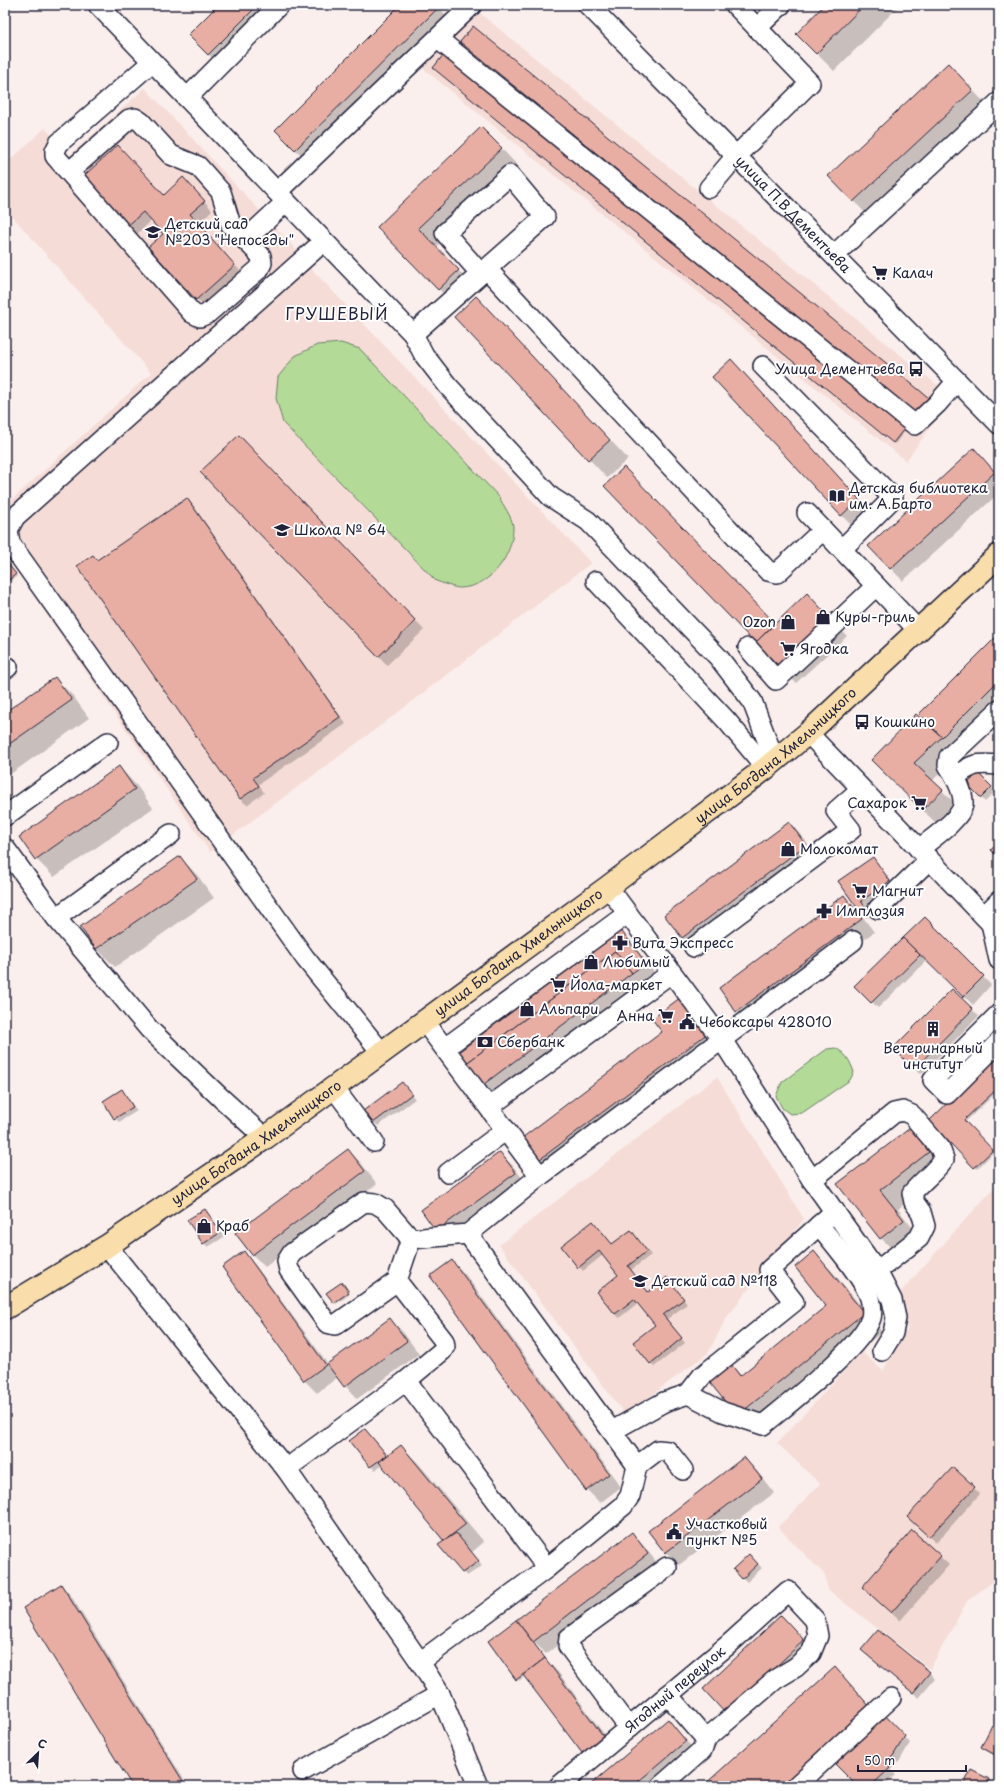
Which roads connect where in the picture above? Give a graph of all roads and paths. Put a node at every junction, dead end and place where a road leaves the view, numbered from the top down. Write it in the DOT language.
graph roads {
  1 [pos="98,5"];
  2 [pos="279,5"];
  3 [pos="472,5"];
  4 [pos="588,5"];
  5 [pos="735,5"];
  6 [pos="780,5"];
  7 [pos="757,28"];
  8 [pos="438,39"];
  9 [pos="152,62"];
  10 [pos="187,98"];
  11 [pos="999,102"];
  12 [pos="736,156"];
  13 [pos="69,172"];
  14 [pos="709,188"];
  15 [pos="282,197"];
  16 [pos="245,240"];
  17 [pos="323,242"];
  18 [pos="834,255"];
  19 [pos="484,272"];
  20 [pos="413,334"];
  21 [pos="763,366"];
  22 [pos="957,381"];
  23 [pos="999,424"];
  24 [pos="807,513"];
  25 [pos="823,530"];
  26 [pos="842,549"];
  27 [pos="999,555"];
  28 [pos="596,581"];
  29 [pos="876,586"];
  30 [pos="918,630"];
  31 [pos="748,648"];
  32 [pos="752,701"];
  33 [pos="999,710"];
  34 [pos="727,721"];
  35 [pos="808,733"];
  36 [pos="108,742"];
  37 [pos="770,764"];
  38 [pos="999,764"];
  39 [pos="955,777"];
  40 [pos="861,789"];
  41 [pos="5,816"];
  42 [pos="171,834"];
  43 [pos="5,848"];
  44 [pos="924,854"];
  45 [pos="608,887"];
  46 [pos="999,901"];
  47 [pos="878,908"];
  48 [pos="627,914"];
  49 [pos="56,918"];
  50 [pos="991,924"];
  51 [pos="853,941"];
  52 [pos="694,947"];
  53 [pos="999,960"];
  54 [pos="671,973"];
  55 [pos="999,1014"];
  56 [pos="424,1021"];
  57 [pos="722,1040"];
  58 [pos="999,1042"];
  59 [pos="445,1048"];
  60 [pos="382,1053"];
  61 [pos="334,1088"];
  62 [pos="489,1107"];
  63 [pos="506,1130"];
  64 [pos="265,1138"];
  65 [pos="374,1142"];
  66 [pos="448,1173"];
  67 [pos="540,1176"];
  68 [pos="812,1180"];
  69 [pos="835,1211"];
  70 [pos="819,1225"];
  71 [pos="468,1234"];
  72 [pos="411,1239"];
  73 [pos="107,1246"];
  74 [pos="877,1271"];
  75 [pos="397,1281"];
  76 [pos="5,1308"];
  77 [pos="882,1351"];
  78 [pos="406,1381"];
  79 [pos="688,1394"];
  80 [pos="612,1431"];
  81 [pos="638,1466"];
  82 [pos="286,1469"];
  83 [pos="683,1470"];
  84 [pos="667,1567"];
  85 [pos="547,1568"];
  86 [pos="420,1662"];
  87 [pos="440,1694"];
  88 [pos="668,1695"];
  89 [pos="891,1698"];
  90 [pos="629,1728"];
  91 [pos="706,1739"];
  92 [pos="303,1771"];
  93 [pos="478,1786"];
  94 [pos="559,1786"];
  95 [pos="661,1786"];
  96 [pos="796,1786"];
  1 -- 9 [label="street"];
  2 -- 10 [label="street"];
  3 -- 8 [label="street"];
  4 -- 12 [label="street, улица П.В.Дементьева"];
  5 -- 7 [label="street"];
  6 -- 7 [label="street"];
  7 -- 12 [label="street"];
  8 -- 15 [label="street"];
  8 -- 22 [label="street"];
  9 -- 10 [label="street"];
  9 -- 13 [label="street"];
  10 -- 15 [label="street"];
  11 -- 18 [label="street"];
  12 -- 14 [label="street"];
  12 -- 18 [label="street, улица П.В.Дементьева"];
  13 -- 16 [label="street"];
  13 -- 16 [label="street"];
  15 -- 16 [label="street"];
  15 -- 17 [label="street"];
  17 -- 20 [label="street"];
  17 -- 60 [label="street"];
  18 -- 22 [label="street, улица П.В.Дементьева"];
  19 -- 19 [label="street"];
  19 -- 20 [label="street"];
  19 -- 25 [label="street"];
  20 -- 32 [label="street"];
  21 -- 26 [label="street"];
  22 -- 23 [label="street, улица П.В.Дементьева"];
  24 -- 25 [label="street"];
  25 -- 26 [label="street"];
  26 -- 29 [label="street"];
  27 -- 30 [label="main road, улица Богдана Хмельницкого"];
  28 -- 34 [label="street"];
  29 -- 30 [label="street"];
  29 -- 31 [label="street"];
  30 -- 35 [label="main road, улица Богдана Хмельницкого"];
  32 -- 34 [label="street"];
  32 -- 37 [label="street"];
  33 -- 39 [label="street"];
  34 -- 37 [label="street"];
  35 -- 37 [label="main road, улица Богдана Хмельницкого"];
  35 -- 40 [label="street"];
  36 -- 41 [label="street"];
  37 -- 45 [label="main road, улица Богдана Хмельницкого"];
  38 -- 39 [label="street"];
  39 -- 44 [label="street"];
  40 -- 44 [label="street"];
  40 -- 52 [label="street"];
  42 -- 49 [label="street"];
  43 -- 49 [label="street"];
  44 -- 47 [label="street"];
  44 -- 50 [label="street"];
  45 -- 48 [label="street"];
  45 -- 56 [label="main road, улица Богдана Хмельницкого"];
  46 -- 50 [label="street"];
  48 -- 54 [label="street"];
  48 -- 59 [label="street"];
  49 -- 64 [label="street"];
  50 -- 53 [label="street"];
  51 -- 57 [label="street"];
  54 -- 57 [label="street"];
  54 -- 62 [label="street"];
  55 -- 58 [label="street"];
  56 -- 59 [label="street"];
  56 -- 60 [label="main road, улица Богдана Хмельницкого"];
  57 -- 67 [label="street"];
  57 -- 68 [label="street"];
  59 -- 62 [label="street"];
  60 -- 61 [label="main road, улица Богдана Хмельницкого"];
  61 -- 64 [label="main road, улица Богдана Хмельницкого"];
  61 -- 65 [label="street"];
  62 -- 63 [label="street"];
  63 -- 66 [label="street"];
  63 -- 67 [label="street"];
  64 -- 73 [label="main road, улица Богдана Хмельницкого"];
  67 -- 71 [label="street"];
  68 -- 69 [label="street"];
  68 -- 74 [label="street"];
  69 -- 70 [label="street"];
  69 -- 74 [label="street"];
  70 -- 79 [label="street"];
  70 -- 79 [label="street"];
  71 -- 72 [label="street"];
  71 -- 80 [label="street"];
  72 -- 75 [label="street"];
  72 -- 75 [label="street"];
  73 -- 76 [label="main road, улица Богдана Хмельницкого"];
  73 -- 82 [label="street"];
  74 -- 77 [label="street"];
  75 -- 78 [label="street"];
  78 -- 82 [label="street"];
  78 -- 85 [label="street"];
  79 -- 80 [label="street"];
  80 -- 81 [label="street"];
  81 -- 83 [label="street"];
  81 -- 85 [label="street"];
  82 -- 86 [label="street"];
  84 -- 90 [label="street"];
  85 -- 86 [label="street"];
  86 -- 87 [label="street"];
  87 -- 92 [label="street"];
  87 -- 93 [label="street"];
  88 -- 90 [label="street, Ягодный переулок"];
  88 -- 91 [label="street"];
  88 -- 91 [label="street, Ягодный переулок"];
  89 -- 96 [label="street"];
  90 -- 94 [label="street, Ягодный переулок"];
  91 -- 95 [label="street"];
}
